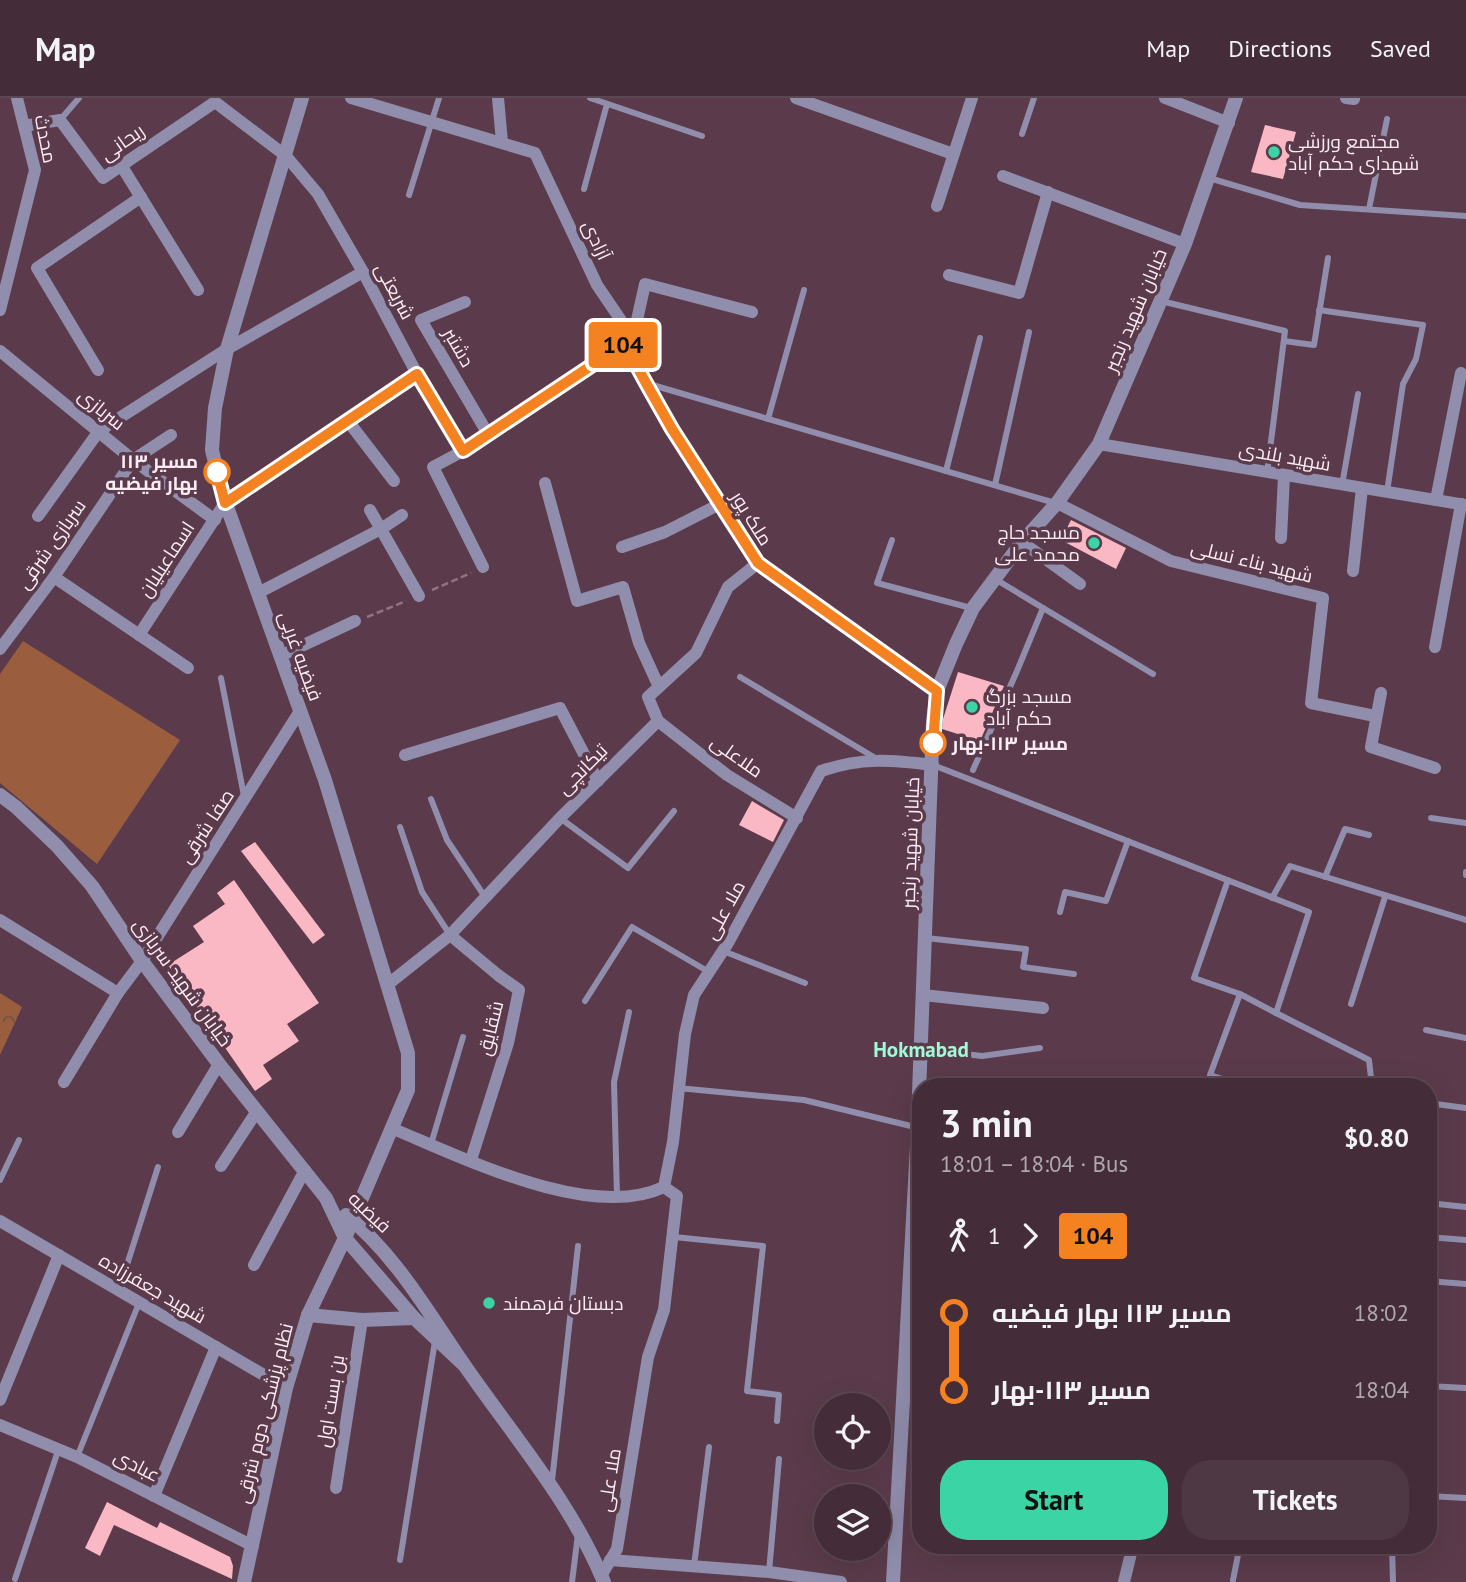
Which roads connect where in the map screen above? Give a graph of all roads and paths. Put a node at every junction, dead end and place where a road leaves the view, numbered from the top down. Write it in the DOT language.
graph roads {
  1 [pos="17,98"];
  2 [pos="79,98"];
  3 [pos="302,98"];
  4 [pos="351,98"];
  5 [pos="439,98"];
  6 [pos="498,98"];
  7 [pos="590,98"];
  8 [pos="796,98"];
  9 [pos="972,98"];
  10 [pos="1034,98"];
  11 [pos="1165,98"];
  12 [pos="1237,98"];
  13 [pos="607,104"];
  14 [pos="1387,119"];
  15 [pos="60,120"];
  16 [pos="432,122"];
  17 [pos="1229,123"];
  18 [pos="24,126"];
  19 [pos="1022,134"];
  20 [pos="702,136"];
  21 [pos="502,142"];
  22 [pos="953,154"];
  23 [pos="286,156"];
  24 [pos="121,165"];
  25 [pos="1003,176"];
  26 [pos="1209,178"];
  27 [pos="583,189"];
  28 [pos="1048,192"];
  29 [pos="409,195"];
  30 [pos="141,197"];
  31 [pos="937,206"];
  32 [pos="1369,209"];
  33 [pos="1466,216"];
  34 [pos="1185,244"];
  35 [pos="1328,258"];
  36 [pos="363,272"];
  37 [pos="949,275"];
  38 [pos="198,290"];
  39 [pos="804,290"];
  40 [pos="1161,301"];
  41 [pos="465,302"];
  42 [pos="0,310"];
  43 [pos="1319,310"];
  44 [pos="752,312"];
  45 [pos="1029,332"];
  46 [pos="633,338"];
  47 [pos="980,338"];
  48 [pos="1284,341"];
  49 [pos="228,349"];
  50 [pos="0,351"];
  51 [pos="98,370"];
  52 [pos="1461,373"];
  53 [pos="417,374"];
  54 [pos="646,383"];
  55 [pos="1357,394"];
  56 [pos="768,419"];
  57 [pos="348,421"];
  58 [pos="99,431"];
  59 [pos="488,434"];
  60 [pos="171,435"];
  61 [pos="1098,444"];
  62 [pos="463,451"];
  63 [pos="133,460"];
  64 [pos="946,471"];
  65 [pos="1267,472"];
  66 [pos="1284,476"];
  67 [pos="394,481"];
  68 [pos="545,483"];
  69 [pos="995,485"];
  70 [pos="1342,485"];
  71 [pos="1362,488"];
  72 [pos="1387,492"];
  73 [pos="1436,500"];
  74 [pos="225,503"];
  75 [pos="720,503"];
  76 [pos="1057,503"];
  77 [pos="1463,505"];
  78 [pos="369,510"];
  79 [pos="402,515"];
  80 [pos="38,516"];
  81 [pos="215,520"];
  82 [pos="380,529"];
  83 [pos="1281,538"];
  84 [pos="892,540"];
  85 [pos="1022,542"];
  86 [pos="622,547"];
  87 [pos="758,563"];
  88 [pos="483,568"];
  89 [pos="1353,571"];
  90 [pos="54,577"];
  91 [pos="993,578"];
  92 [pos="1080,583"];
  93 [pos="258,593"];
  94 [pos="419,596"];
  95 [pos="973,608"];
  96 [pos="1043,608"];
  97 [pos="355,621"];
  98 [pos="139,635"];
  99 [pos="1435,647"];
  100 [pos="0,649"];
  101 [pos="280,656"];
  102 [pos="188,668"];
  103 [pos="1153,674"];
  104 [pos="740,677"];
  105 [pos="221,678"];
  106 [pos="659,687"];
  107 [pos="937,691"];
  108 [pos="1381,693"];
  109 [pos="300,711"];
  110 [pos="1375,716"];
  111 [pos="658,721"];
  112 [pos="405,755"];
  113 [pos="878,760"];
  114 [pos="933,765"];
  115 [pos="1435,768"];
  116 [pos="973,770"];
  117 [pos="598,781"];
  118 [pos="0,796"];
  119 [pos="431,799"];
  120 [pos="245,800"];
  121 [pos="674,811"];
  122 [pos="560,818"];
  123 [pos="796,818"];
  124 [pos="1431,818"];
  125 [pos="1466,823"];
  126 [pos="400,827"];
  127 [pos="1369,835"];
  128 [pos="1128,841"];
  129 [pos="1325,877"];
  130 [pos="1228,880"];
  131 [pos="485,897"];
  132 [pos="1385,897"];
  133 [pos="1272,898"];
  134 [pos="1060,912"];
  135 [pos="0,920"];
  136 [pos="1466,920"];
  137 [pos="450,935"];
  138 [pos="926,938"];
  139 [pos="723,951"];
  140 [pos="142,961"];
  141 [pos="709,972"];
  142 [pos="1074,974"];
  143 [pos="804,983"];
  144 [pos="387,985"];
  145 [pos="118,993"];
  146 [pos="1240,994"];
  147 [pos="923,995"];
  148 [pos="585,1001"];
  149 [pos="1351,1004"];
  150 [pos="1043,1008"];
  151 [pos="629,1012"];
  152 [pos="1276,1013"];
  153 [pos="1426,1030"];
  154 [pos="463,1037"];
  155 [pos="1466,1038"];
  156 [pos="1040,1048"];
  157 [pos="921,1049"];
  158 [pos="219,1064"];
  159 [pos="920,1078"];
  160 [pos="1219,1078"];
  161 [pos="1371,1078"];
  162 [pos="64,1082"];
  163 [pos="678,1088"];
  164 [pos="1437,1104"];
  165 [pos="1466,1108"];
  166 [pos="257,1111"];
  167 [pos="912,1126"];
  168 [pos="391,1128"];
  169 [pos="178,1132"];
  170 [pos="19,1140"];
  171 [pos="431,1144"];
  172 [pos="471,1160"];
  173 [pos="221,1166"];
  174 [pos="158,1167"];
  175 [pos="305,1170"];
  176 [pos="0,1180"];
  177 [pos="664,1186"];
  178 [pos="326,1198"];
  179 [pos="618,1198"];
  180 [pos="1437,1204"];
  181 [pos="1466,1207"];
  182 [pos="352,1219"];
  183 [pos="0,1221"];
  184 [pos="674,1237"];
  185 [pos="345,1238"];
  186 [pos="1437,1238"];
  187 [pos="1466,1240"];
  188 [pos="578,1247"];
  189 [pos="59,1255"];
  190 [pos="254,1265"];
  191 [pos="1437,1282"];
  192 [pos="1466,1284"];
  193 [pos="119,1290"];
  194 [pos="139,1303"];
  195 [pos="308,1315"];
  196 [pos="414,1318"];
  197 [pos="362,1320"];
  198 [pos="436,1339"];
  199 [pos="216,1347"];
  200 [pos="464,1365"];
  201 [pos="912,1367"];
  202 [pos="1437,1386"];
  203 [pos="286,1388"];
  204 [pos="1466,1388"];
  205 [pos="0,1400"];
  206 [pos="776,1420"];
  207 [pos="0,1425"];
  208 [pos="709,1447"];
  209 [pos="59,1448"];
  210 [pos="77,1457"];
  211 [pos="779,1459"];
  212 [pos="551,1486"];
  213 [pos="337,1488"];
  214 [pos="154,1496"];
  215 [pos="1437,1496"];
  216 [pos="1466,1498"];
  217 [pos="579,1528"];
  218 [pos="253,1546"];
  219 [pos="1131,1554"];
  220 [pos="1239,1554"];
  221 [pos="1392,1554"];
  222 [pos="400,1560"];
  223 [pos="610,1560"];
  224 [pos="694,1566"];
  225 [pos="769,1572"];
  226 [pos="730,1576"];
  227 [pos="15,1579"];
  228 [pos="603,1579"];
  229 [pos="1233,1580"];
  230 [pos="833,1581"];
  231 [pos="244,1582"];
  232 [pos="572,1582"];
  233 [pos="893,1582"];
  234 [pos="1124,1582"];
  235 [pos="1393,1582"];
  1 -- 18 [label="street, محدث"];
  2 -- 15 [label="lane"];
  3 -- 23 [label="street, فیضیه غربی"];
  4 -- 16 [label="street"];
  5 -- 16 [label="lane"];
  6 -- 21 [label="street"];
  7 -- 13 [label="lane"];
  8 -- 22 [label="street"];
  9 -- 22 [label="street"];
  10 -- 19 [label="lane"];
  11 -- 17 [label="street"];
  12 -- 17 [label="street, خیابان شهید رنجبر"];
  13 -- 20 [label="lane"];
  13 -- 27 [label="lane"];
  14 -- 32 [label="lane"];
  15 -- 18 [label="street"];
  15 -- 24 [label="street, ریحانی"];
  16 -- 21 [label="street"];
  16 -- 29 [label="lane"];
  17 -- 26 [label="street, خیابان شهید رنجبر"];
  18 -- 42 [label="street, محدث"];
  21 -- 46 [label="street, آزادی"];
  22 -- 31 [label="street"];
  23 -- 24 [label="street, ریحانی"];
  23 -- 36 [label="street, شریعتی"];
  23 -- 49 [label="street, فیضیه غربی"];
  24 -- 30 [label="street"];
  25 -- 28 [label="street"];
  26 -- 32 [label="lane"];
  26 -- 34 [label="street, خیابان شهید رنجبر"];
  28 -- 34 [label="street"];
  28 -- 37 [label="street"];
  30 -- 38 [label="street"];
  30 -- 51 [label="street"];
  32 -- 33 [label="lane"];
  34 -- 40 [label="street, خیابان شهید رنجبر"];
  35 -- 43 [label="lane"];
  36 -- 49 [label="street"];
  36 -- 53 [label="street, شریعتی"];
  39 -- 56 [label="lane"];
  40 -- 48 [label="lane"];
  40 -- 61 [label="street, خیابان شهید رنجبر"];
  41 -- 59 [label="street, دشتبر"];
  43 -- 48 [label="lane"];
  43 -- 72 [label="lane"];
  44 -- 46 [label="street"];
  45 -- 69 [label="lane"];
  46 -- 54 [label="street, ملک پور"];
  46 -- 59 [label="street"];
  47 -- 64 [label="lane"];
  48 -- 65 [label="lane"];
  49 -- 58 [label="street"];
  49 -- 74 [label="street, فیضیه غربی"];
  50 -- 58 [label="street, سربازی"];
  52 -- 73 [label="street"];
  53 -- 57 [label="street"];
  53 -- 62 [label="street, شریعتی"];
  54 -- 56 [label="lane"];
  54 -- 75 [label="street, ملک پور"];
  55 -- 70 [label="lane"];
  56 -- 64 [label="lane"];
  57 -- 67 [label="street"];
  57 -- 74 [label="street"];
  58 -- 63 [label="street, سربازی"];
  58 -- 80 [label="street"];
  59 -- 62 [label="street"];
  60 -- 63 [label="street"];
  61 -- 65 [label="street, شهید بلندی"];
  61 -- 76 [label="street, خیابان شهید رنجبر"];
  62 -- 88 [label="street"];
  63 -- 81 [label="street, سربازی"];
  63 -- 90 [label="street, سربازی شرقی"];
  64 -- 69 [label="lane"];
  65 -- 66 [label="street, شهید بلندی"];
  66 -- 70 [label="street, شهید بلندی"];
  66 -- 83 [label="street"];
  68 -- 106 [label="street"];
  69 -- 76 [label="lane"];
  70 -- 71 [label="street, شهید بلندی"];
  71 -- 72 [label="street, شهید بلندی"];
  71 -- 89 [label="street"];
  72 -- 73 [label="street, شهید بلندی"];
  73 -- 77 [label="street, شهید بلندی"];
  74 -- 81 [label="street, اسماعیلیان"];
  74 -- 93 [label="street, فیضیه غربی"];
  75 -- 86 [label="street"];
  75 -- 87 [label="street, ملک پور"];
  76 -- 85 [label="street, خیابان شهید رنجبر"];
  76 -- 110 [label="street, شهید بناء نسلی"];
  77 -- 99 [label="street"];
  78 -- 82 [label="street"];
  79 -- 82 [label="street"];
  81 -- 98 [label="street, اسماعیلیان"];
  82 -- 93 [label="street"];
  82 -- 94 [label="street"];
  84 -- 95 [label="lane"];
  85 -- 91 [label="street, خیابان شهید رنجبر"];
  85 -- 92 [label="street"];
  87 -- 106 [label="street"];
  87 -- 107 [label="street, ملک پور"];
  90 -- 98 [label="street"];
  90 -- 100 [label="street, سربازی شرقی"];
  91 -- 95 [label="street, خیابان شهید رنجبر"];
  91 -- 96 [label="lane"];
  93 -- 101 [label="street, فیضیه غربی"];
  95 -- 107 [label="street, خیابان شهید رنجبر"];
  96 -- 103 [label="lane"];
  96 -- 116 [label="lane"];
  97 -- 101 [label="street"];
  98 -- 102 [label="street"];
  101 -- 109 [label="street, فیضیه غربی"];
  104 -- 113 [label="lane"];
  105 -- 120 [label="lane"];
  106 -- 111 [label="street"];
  107 -- 114 [label="street, خیابان شهید رنجبر"];
  108 -- 110 [label="street"];
  109 -- 120 [label="street, صفا شرقی"];
  109 -- 144 [label="street, فیضیه غربی"];
  110 -- 115 [label="street"];
  111 -- 117 [label="street, تیکانچی"];
  111 -- 123 [label="street, ملاعلی"];
  112 -- 117 [label="street"];
  113 -- 114 [label="street, ملا علی"];
  113 -- 123 [label="street, ملا علی"];
  114 -- 128 [label="lane"];
  114 -- 138 [label="street, خیابان شهید رنجبر"];
  117 -- 122 [label="street, تیکانچی"];
  118 -- 140 [label="street, خیابان شهید سربازی"];
  119 -- 131 [label="lane"];
  120 -- 140 [label="street, صفا شرقی"];
  121 -- 122 [label="lane"];
  122 -- 131 [label="street, تیکانچی"];
  123 -- 139 [label="street, ملا علی"];
  124 -- 125 [label="lane"];
  126 -- 137 [label="lane"];
  127 -- 129 [label="lane"];
  128 -- 130 [label="lane"];
  128 -- 134 [label="lane"];
  129 -- 132 [label="lane"];
  129 -- 133 [label="lane"];
  130 -- 133 [label="lane"];
  130 -- 146 [label="lane"];
  131 -- 137 [label="street, تیکانچی"];
  132 -- 136 [label="lane"];
  132 -- 149 [label="lane"];
  133 -- 152 [label="lane"];
  135 -- 145 [label="street"];
  137 -- 144 [label="street, تیکانچی"];
  137 -- 172 [label="street, شقایق"];
  138 -- 142 [label="lane"];
  138 -- 147 [label="street, خیابان شهید رنجبر"];
  139 -- 141 [label="street, ملا علی"];
  139 -- 143 [label="lane"];
  140 -- 145 [label="street, صفا شرقی"];
  140 -- 158 [label="street, خیابان شهید سربازی"];
  141 -- 148 [label="lane"];
  141 -- 163 [label="street, ملا علی"];
  144 -- 168 [label="street, فیضیه غربی"];
  145 -- 162 [label="street, صفا شرقی"];
  146 -- 152 [label="lane"];
  146 -- 160 [label="lane"];
  147 -- 150 [label="street"];
  147 -- 157 [label="street, خیابان شهید رنجبر"];
  151 -- 179 [label="lane"];
  152 -- 161 [label="lane"];
  153 -- 155 [label="lane"];
  154 -- 171 [label="lane"];
  156 -- 157 [label="lane"];
  157 -- 159 [label="street, خیابان شهید رنجبر"];
  158 -- 166 [label="street, خیابان شهید سربازی"];
  158 -- 169 [label="street"];
  163 -- 167 [label="lane"];
  163 -- 177 [label="street, ملا علی"];
  164 -- 165 [label="lane"];
  166 -- 173 [label="street"];
  166 -- 175 [label="street, خیابان شهید سربازی"];
  168 -- 171 [label="street"];
  168 -- 182 [label="street, فیضیه غربی"];
  170 -- 176 [label="lane"];
  171 -- 172 [label="street"];
  172 -- 179 [label="street"];
  174 -- 193 [label="lane"];
  175 -- 178 [label="street, خیابان شهید سربازی"];
  175 -- 190 [label="street"];
  177 -- 179 [label="street"];
  177 -- 184 [label="street, ملا علی"];
  178 -- 182 [label="street, فیضیه"];
  178 -- 185 [label="street, فیضیه"];
  180 -- 181 [label="lane"];
  182 -- 185 [label="street, نظام پزشکی دوم شرقی"];
  182 -- 200 [label="street, فیضیه"];
  183 -- 189 [label="street, شهید جعفرزاده"];
  184 -- 206 [label="lane"];
  184 -- 223 [label="street, ملا علی"];
  185 -- 195 [label="street, نظام پزشکی دوم شرقی"];
  185 -- 196 [label="street, فیضیه"];
  186 -- 187 [label="lane"];
  188 -- 212 [label="lane"];
  189 -- 193 [label="street, شهید جعفرزاده"];
  189 -- 205 [label="street"];
  191 -- 192 [label="lane"];
  193 -- 194 [label="street, شهید جعفرزاده"];
  194 -- 199 [label="street, شهید جعفرزاده"];
  194 -- 210 [label="lane"];
  195 -- 197 [label="street"];
  195 -- 203 [label="street, نظام پزشکی دوم شرقی"];
  196 -- 197 [label="street"];
  196 -- 198 [label="street, فیضیه"];
  197 -- 213 [label="street, بن بست اول"];
  198 -- 200 [label="street, فیضیه"];
  198 -- 222 [label="lane"];
  199 -- 203 [label="street, شهید جعفرزاده"];
  199 -- 214 [label="street"];
  200 -- 212 [label="street, فیضیه"];
  201 -- 233 [label="street, خیابان شهید رنجبر"];
  202 -- 204 [label="lane"];
  203 -- 218 [label="street, نظام پزشکی دوم شرقی"];
  207 -- 209 [label="street, عبادی"];
  208 -- 224 [label="lane"];
  209 -- 210 [label="street, عبادی"];
  209 -- 227 [label="lane"];
  210 -- 214 [label="street, عبادی"];
  211 -- 225 [label="lane"];
  212 -- 217 [label="street, فیضیه"];
  214 -- 218 [label="street, عبادی"];
  215 -- 216 [label="lane"];
  217 -- 228 [label="street, فیضیه"];
  217 -- 232 [label="lane"];
  218 -- 231 [label="street, نظام پزشکی دوم شرقی"];
  219 -- 234 [label="street"];
  220 -- 229 [label="lane"];
  221 -- 235 [label="lane"];
  223 -- 224 [label="street"];
  223 -- 228 [label="street, ملا علی"];
  224 -- 226 [label="street"];
  225 -- 226 [label="street"];
  225 -- 230 [label="street"];
}
